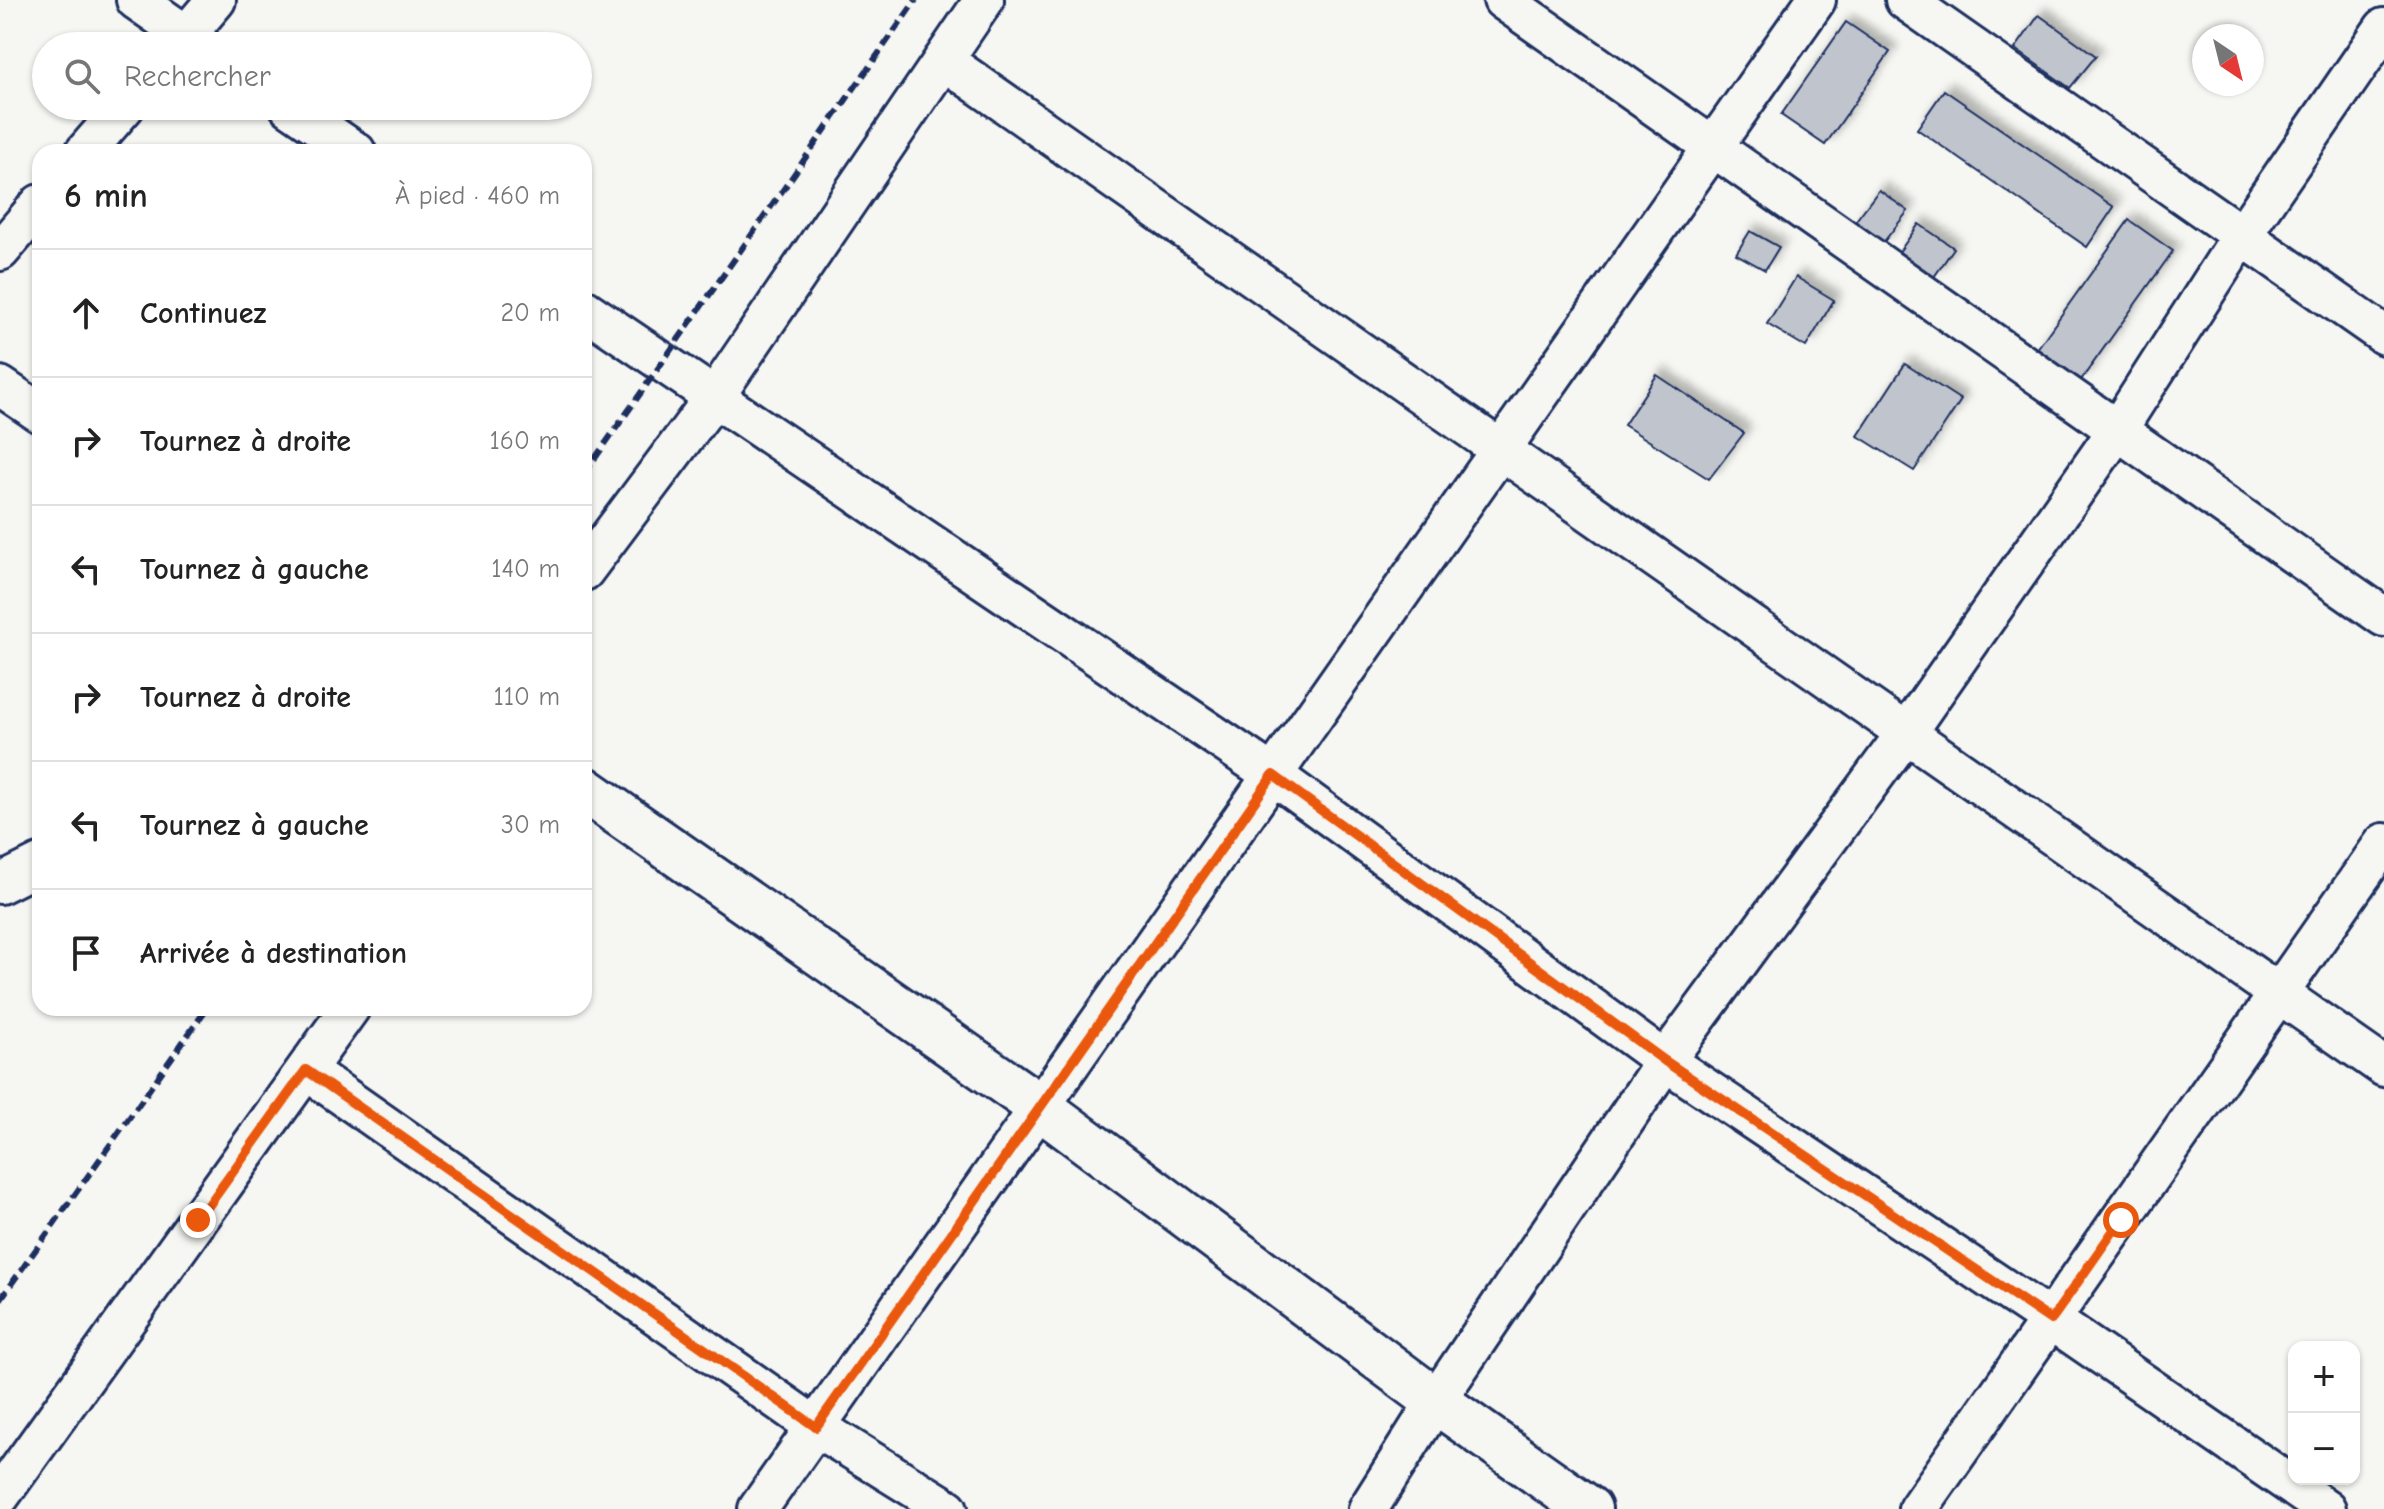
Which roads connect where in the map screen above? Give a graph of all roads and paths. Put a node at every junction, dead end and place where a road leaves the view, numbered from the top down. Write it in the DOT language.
graph roads {
  1 [pos="136,0"];
  2 [pos="216,0"];
  3 [pos="984,0"];
  4 [pos="1503,0"];
  5 [pos="1816,0"];
  6 [pos="1905,0"];
  7 [pos="2384,28"];
  8 [pos="176,32"];
  9 [pos="195,32"];
  10 [pos="943,60"];
  11 [pos="113,120"];
  12 [pos="309,120"];
  13 [pos="92,144"];
  14 [pos="344,144"];
  15 [pos="1713,147"];
  16 [pos="32,213"];
  17 [pos="2242,235"];
  18 [pos="0,251"];
  19 [pos="592,315"];
  20 [pos="2384,335"];
  21 [pos="0,386"];
  22 [pos="713,399"];
  23 [pos="32,408"];
  24 [pos="2116,432"];
  25 [pos="1500,450"];
  26 [pos="592,560"];
  27 [pos="2384,617"];
  28 [pos="1906,733"];
  29 [pos="1273,775"];
  30 [pos="592,795"];
  31 [pos="2384,843"];
  32 [pos="32,868"];
  33 [pos="0,884"];
  34 [pos="2278,995"];
  35 [pos="344,1016"];
  36 [pos="1665,1061"];
  37 [pos="2384,1067"];
  38 [pos="306,1070"];
  39 [pos="1040,1107"];
  40 [pos="2051,1320"];
  41 [pos="1436,1401"];
  42 [pos="816,1427"];
  43 [pos="0,1496"];
  44 [pos="758,1509"];
  45 [pos="948,1509"];
  46 [pos="1368,1509"];
  47 [pos="1589,1509"];
  48 [pos="1918,1509"];
  49 [pos="2326,1509"];
  1 -- 8 [label="street"];
  2 -- 9 [label="street"];
  3 -- 10 [label="street"];
  4 -- 15 [label="street"];
  5 -- 15 [label="street"];
  6 -- 17 [label="street"];
  7 -- 17 [label="street"];
  10 -- 22 [label="street"];
  10 -- 25 [label="street"];
  11 -- 13 [label="street"];
  12 -- 14 [label="street"];
  15 -- 24 [label="street"];
  15 -- 25 [label="street"];
  16 -- 18 [label="street"];
  17 -- 20 [label="street"];
  17 -- 24 [label="street"];
  19 -- 22 [label="street"];
  21 -- 23 [label="street"];
  22 -- 26 [label="street"];
  22 -- 29 [label="street"];
  24 -- 27 [label="street"];
  24 -- 28 [label="street"];
  25 -- 28 [label="street"];
  25 -- 29 [label="street"];
  28 -- 34 [label="street"];
  28 -- 36 [label="street"];
  29 -- 36 [label="street"];
  29 -- 39 [label="street"];
  30 -- 39 [label="main road"];
  31 -- 34 [label="street"];
  32 -- 33 [label="street"];
  34 -- 37 [label="street"];
  34 -- 40 [label="street"];
  35 -- 38 [label="street"];
  36 -- 40 [label="street"];
  36 -- 41 [label="street"];
  38 -- 42 [label="street"];
  38 -- 43 [label="street"];
  39 -- 41 [label="main road"];
  39 -- 42 [label="street"];
  40 -- 48 [label="street"];
  40 -- 49 [label="street"];
  41 -- 46 [label="street"];
  41 -- 47 [label="main road"];
  42 -- 44 [label="street"];
  42 -- 45 [label="street"];
}
